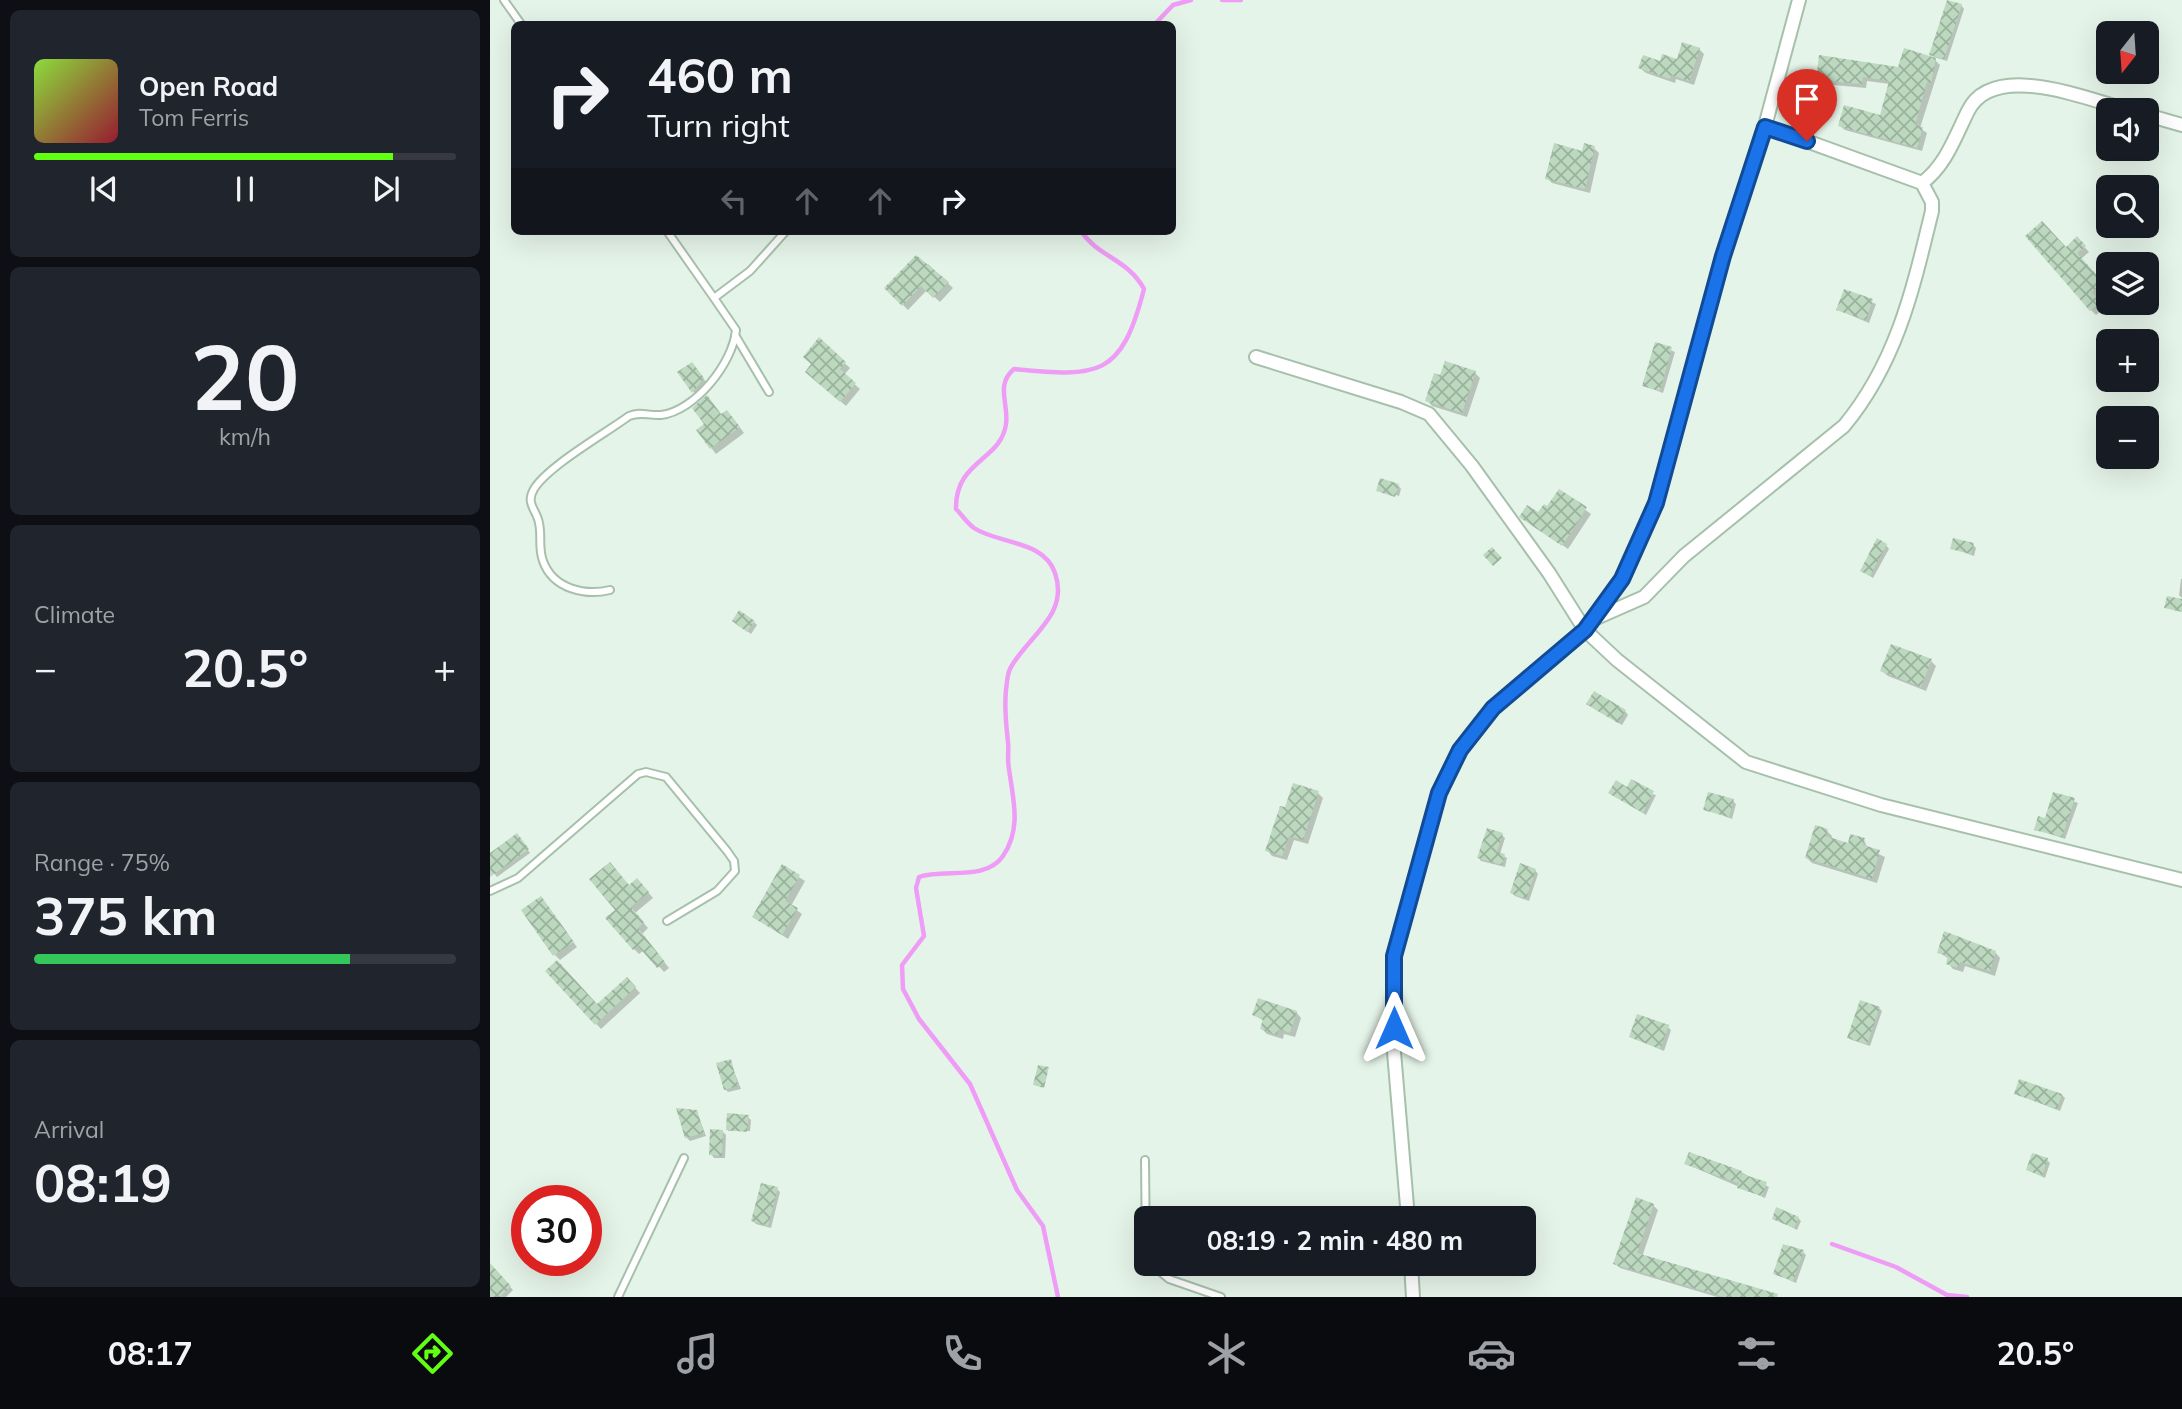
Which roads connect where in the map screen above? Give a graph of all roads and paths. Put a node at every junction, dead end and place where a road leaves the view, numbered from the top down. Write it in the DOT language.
graph roads {
  1 [pos="504,0"];
  2 [pos="1799,0"];
  3 [pos="520,21"];
  4 [pos="2096,102"];
  5 [pos="2159,118"];
  6 [pos="2182,125"];
  7 [pos="1765,127"];
  8 [pos="1922,183"];
  9 [pos="670,235"];
  10 [pos="782,235"];
  11 [pos="714,298"];
  12 [pos="735,335"];
  13 [pos="1256,357"];
  14 [pos="769,392"];
  15 [pos="610,590"];
  16 [pos="1588,625"];
  17 [pos="2182,880"];
  18 [pos="490,891"];
  19 [pos="667,921"];
  20 [pos="684,1158"];
  21 [pos="1145,1160"];
  22 [pos="1145,1206"];
  23 [pos="1407,1206"];
  24 [pos="1165,1276"];
  25 [pos="1412,1276"];
  26 [pos="618,1297"];
  27 [pos="1221,1297"];
  28 [pos="1413,1297"];
  1 -- 3 [label="lane"];
  2 -- 7 [label="street"];
  4 -- 8 [label="street"];
  5 -- 6 [label="street"];
  7 -- 8 [label="street"];
  7 -- 16 [label="street"];
  8 -- 16 [label="street"];
  9 -- 11 [label="lane"];
  10 -- 11 [label="lane"];
  11 -- 12 [label="lane"];
  12 -- 14 [label="lane"];
  12 -- 15 [label="lane"];
  13 -- 16 [label="street"];
  16 -- 17 [label="street"];
  16 -- 23 [label="street"];
  18 -- 19 [label="lane"];
  20 -- 26 [label="lane"];
  21 -- 22 [label="lane"];
  24 -- 27 [label="lane"];
  25 -- 28 [label="street"];
}
